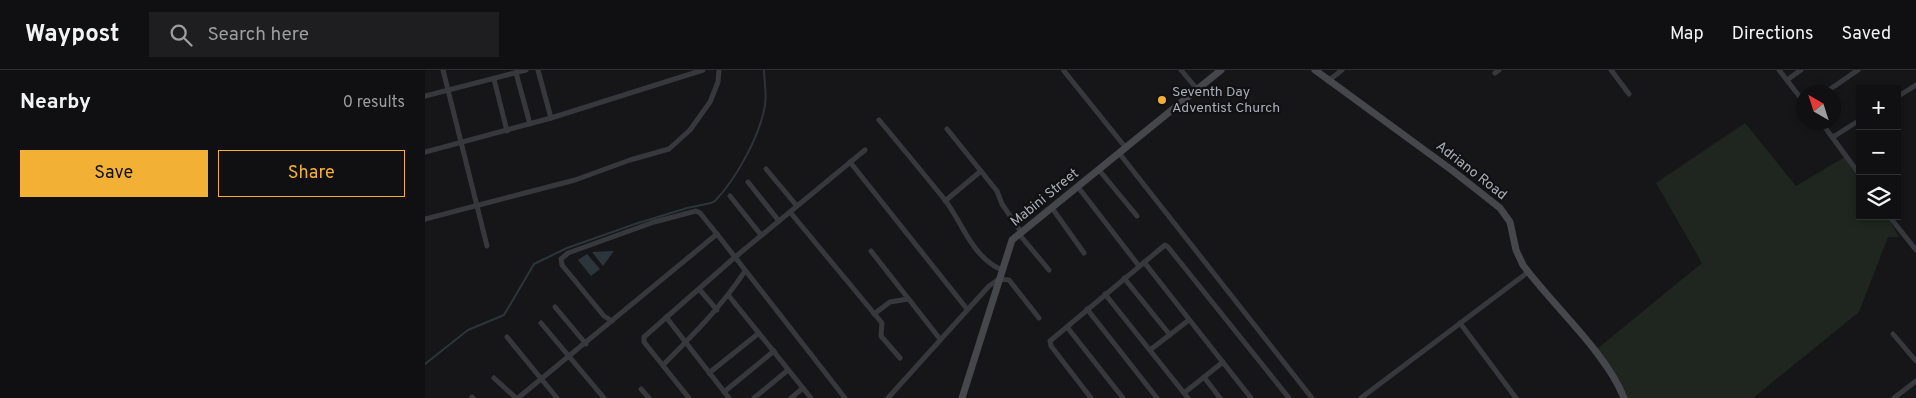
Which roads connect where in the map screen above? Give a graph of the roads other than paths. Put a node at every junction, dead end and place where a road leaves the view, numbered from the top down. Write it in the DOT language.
graph roads {
  1 [pos="443,70"];
  2 [pos="526,70"];
  3 [pos="538,70"];
  4 [pos="703,70"];
  5 [pos="719,70"];
  6 [pos="1181,70"];
  7 [pos="1221,70"];
  8 [pos="1315,70"];
  9 [pos="1342,70"];
  10 [pos="1611,70"];
  11 [pos="1779,70"];
  12 [pos="1801,70"];
  13 [pos="1858,70"];
  14 [pos="1063,71"];
  15 [pos="516,73"];
  16 [pos="494,79"];
  17 [pos="1787,80"];
  18 [pos="1329,81"];
  19 [pos="1836,85"];
  20 [pos="1916,85"];
  21 [pos="1197,89"];
  22 [pos="449,90"];
  23 [pos="1796,92"];
  24 [pos="1629,94"];
  25 [pos="1901,94"];
  26 [pos="425,96"];
  27 [pos="551,118"];
  28 [pos="879,120"];
  29 [pos="1856,123"];
  30 [pos="530,124"];
  31 [pos="947,129"];
  32 [pos="1827,130"];
  33 [pos="507,131"];
  34 [pos="1833,137"];
  35 [pos="463,142"];
  36 [pos="1126,148"];
  37 [pos="865,150"];
  38 [pos="425,152"];
  39 [pos="1119,153"];
  40 [pos="849,162"];
  41 [pos="766,169"];
  42 [pos="1856,169"];
  43 [pos="981,170"];
  44 [pos="1099,170"];
  45 [pos="748,182"];
  46 [pos="1077,187"];
  47 [pos="730,196"];
  48 [pos="945,200"];
  49 [pos="477,206"];
  50 [pos="797,206"];
  51 [pos="1052,208"];
  52 [pos="790,212"];
  53 [pos="1137,216"];
  54 [pos="425,219"];
  55 [pos="1892,220"];
  56 [pos="779,221"];
  57 [pos="1020,233"];
  58 [pos="717,234"];
  59 [pos="761,235"];
  60 [pos="487,246"];
  61 [pos="1916,250"];
  62 [pos="871,251"];
  63 [pos="1084,252"];
  64 [pos="735,258"];
  65 [pos="1144,262"];
  66 [pos="1139,266"];
  67 [pos="1002,270"];
  68 [pos="1049,270"];
  69 [pos="745,271"];
  70 [pos="1529,272"];
  71 [pos="1124,278"];
  72 [pos="999,279"];
  73 [pos="699,289"];
  74 [pos="1105,294"];
  75 [pos="729,296"];
  76 [pos="908,299"];
  77 [pos="555,307"];
  78 [pos="1087,309"];
  79 [pos="717,310"];
  80 [pos="967,310"];
  81 [pos="874,314"];
  82 [pos="665,317"];
  83 [pos="1039,318"];
  84 [pos="1189,320"];
  85 [pos="612,321"];
  86 [pos="541,323"];
  87 [pos="1460,323"];
  88 [pos="1067,327"];
  89 [pos="759,333"];
  90 [pos="1893,334"];
  91 [pos="1170,335"];
  92 [pos="507,337"];
  93 [pos="940,339"];
  94 [pos="685,343"];
  95 [pos="586,344"];
  96 [pos="1150,350"];
  97 [pos="774,352"];
  98 [pos="569,356"];
  99 [pos="900,358"];
  100 [pos="1916,361"];
  101 [pos="1223,362"];
  102 [pos="663,365"];
  103 [pos="788,370"];
  104 [pos="709,373"];
  105 [pos="1204,377"];
  106 [pos="494,378"];
  107 [pos="541,379"];
  108 [pos="1916,381"];
  109 [pos="803,388"];
  110 [pos="641,389"];
  111 [pos="724,392"];
  112 [pos="1186,396"];
  113 [pos="517,398"];
  114 [pos="557,398"];
  115 [pos="604,398"];
  116 [pos="649,398"];
  117 [pos="689,398"];
  118 [pos="729,398"];
  119 [pos="754,398"];
  120 [pos="791,398"];
  121 [pos="811,398"];
  122 [pos="845,398"];
  123 [pos="888,398"];
  124 [pos="962,398"];
  125 [pos="1091,398"];
  126 [pos="1123,398"];
  127 [pos="1157,398"];
  128 [pos="1220,398"];
  129 [pos="1251,398"];
  130 [pos="1289,398"];
  131 [pos="1311,398"];
  132 [pos="1361,398"];
  133 [pos="1516,398"];
  134 [pos="1624,398"];
  135 [pos="1894,398"];
  1 -- 22 [label="street"];
  2 -- 15 [label="street"];
  3 -- 27 [label="street"];
  4 -- 27 [label="street"];
  5 -- 49 [label="street"];
  6 -- 21 [label="street"];
  7 -- 21 [label="street, Mabini Street"];
  8 -- 18 [label="street, Adriano Road"];
  9 -- 18 [label="street"];
  10 -- 24 [label="street"];
  11 -- 17 [label="street"];
  12 -- 17 [label="street"];
  13 -- 19 [label="street"];
  14 -- 36 [label="street"];
  15 -- 16 [label="street"];
  15 -- 30 [label="street"];
  16 -- 22 [label="street"];
  16 -- 33 [label="street"];
  17 -- 23 [label="street"];
  18 -- 70 [label="street, Adriano Road"];
  20 -- 25 [label="street"];
  21 -- 36 [label="street, Mabini Street"];
  22 -- 26 [label="street"];
  22 -- 35 [label="street"];
  27 -- 30 [label="street"];
  28 -- 48 [label="street"];
  29 -- 34 [label="street"];
  30 -- 33 [label="street"];
  31 -- 43 [label="street"];
  32 -- 34 [label="street"];
  33 -- 35 [label="street"];
  34 -- 42 [label="street"];
  35 -- 38 [label="street"];
  35 -- 49 [label="street"];
  36 -- 39 [label="street, Mabini Street"];
  37 -- 40 [label="street"];
  39 -- 44 [label="street, Mabini Street"];
  39 -- 131 [label="street"];
  40 -- 50 [label="street"];
  40 -- 80 [label="street"];
  41 -- 50 [label="street"];
  43 -- 48 [label="street"];
  43 -- 57 [label="street"];
  44 -- 46 [label="street, Mabini Street"];
  44 -- 53 [label="street"];
  45 -- 56 [label="street"];
  46 -- 51 [label="street, Mabini Street"];
  46 -- 66 [label="street"];
  47 -- 59 [label="street"];
  48 -- 67 [label="street"];
  49 -- 54 [label="street"];
  49 -- 60 [label="street"];
  50 -- 52 [label="street"];
  51 -- 57 [label="street, Mabini Street"];
  51 -- 63 [label="street"];
  52 -- 56 [label="street"];
  52 -- 81 [label="street"];
  55 -- 61 [label="street"];
  56 -- 59 [label="street"];
  57 -- 67 [label="street, Mabini Street"];
  57 -- 68 [label="street"];
  58 -- 64 [label="street"];
  58 -- 85 [label="street"];
  58 -- 85 [label="street"];
  59 -- 64 [label="street"];
  62 -- 76 [label="street"];
  64 -- 69 [label="street"];
  64 -- 73 [label="street"];
  65 -- 66 [label="street"];
  65 -- 84 [label="street"];
  65 -- 130 [label="street"];
  66 -- 71 [label="street"];
  67 -- 72 [label="street, Mabini Street"];
  69 -- 75 [label="street"];
  69 -- 122 [label="street"];
  70 -- 87 [label="street"];
  70 -- 134 [label="street, Adriano Road"];
  71 -- 74 [label="street"];
  71 -- 91 [label="street"];
  72 -- 80 [label="street"];
  72 -- 83 [label="street"];
  72 -- 124 [label="street, Mabini Street"];
  73 -- 79 [label="street"];
  73 -- 82 [label="street"];
  74 -- 78 [label="street"];
  74 -- 96 [label="street"];
  75 -- 79 [label="street"];
  75 -- 89 [label="street"];
  76 -- 81 [label="street"];
  76 -- 93 [label="street"];
  77 -- 95 [label="street"];
  78 -- 88 [label="street"];
  78 -- 127 [label="street"];
  79 -- 94 [label="street"];
  80 -- 93 [label="street"];
  81 -- 99 [label="street"];
  82 -- 94 [label="street"];
  82 -- 102 [label="street"];
  84 -- 91 [label="street"];
  84 -- 101 [label="street"];
  85 -- 95 [label="street"];
  86 -- 98 [label="street"];
  87 -- 132 [label="street"];
  87 -- 133 [label="street"];
  88 -- 125 [label="street"];
  88 -- 126 [label="street"];
  89 -- 97 [label="street"];
  89 -- 104 [label="street"];
  90 -- 100 [label="street"];
  91 -- 96 [label="street"];
  92 -- 107 [label="street"];
  93 -- 123 [label="street"];
  94 -- 102 [label="street"];
  94 -- 104 [label="street"];
  95 -- 98 [label="street"];
  96 -- 112 [label="street"];
  97 -- 103 [label="street"];
  97 -- 111 [label="street"];
  98 -- 107 [label="street"];
  98 -- 115 [label="street"];
  101 -- 105 [label="street"];
  101 -- 129 [label="street"];
  102 -- 117 [label="street"];
  103 -- 109 [label="street"];
  103 -- 119 [label="street"];
  104 -- 111 [label="street"];
  105 -- 112 [label="street"];
  105 -- 128 [label="street"];
  106 -- 113 [label="street"];
  107 -- 113 [label="street"];
  107 -- 114 [label="street"];
  108 -- 135 [label="street"];
  109 -- 120 [label="street"];
  109 -- 121 [label="street"];
  110 -- 116 [label="street"];
  111 -- 118 [label="street"];
}
